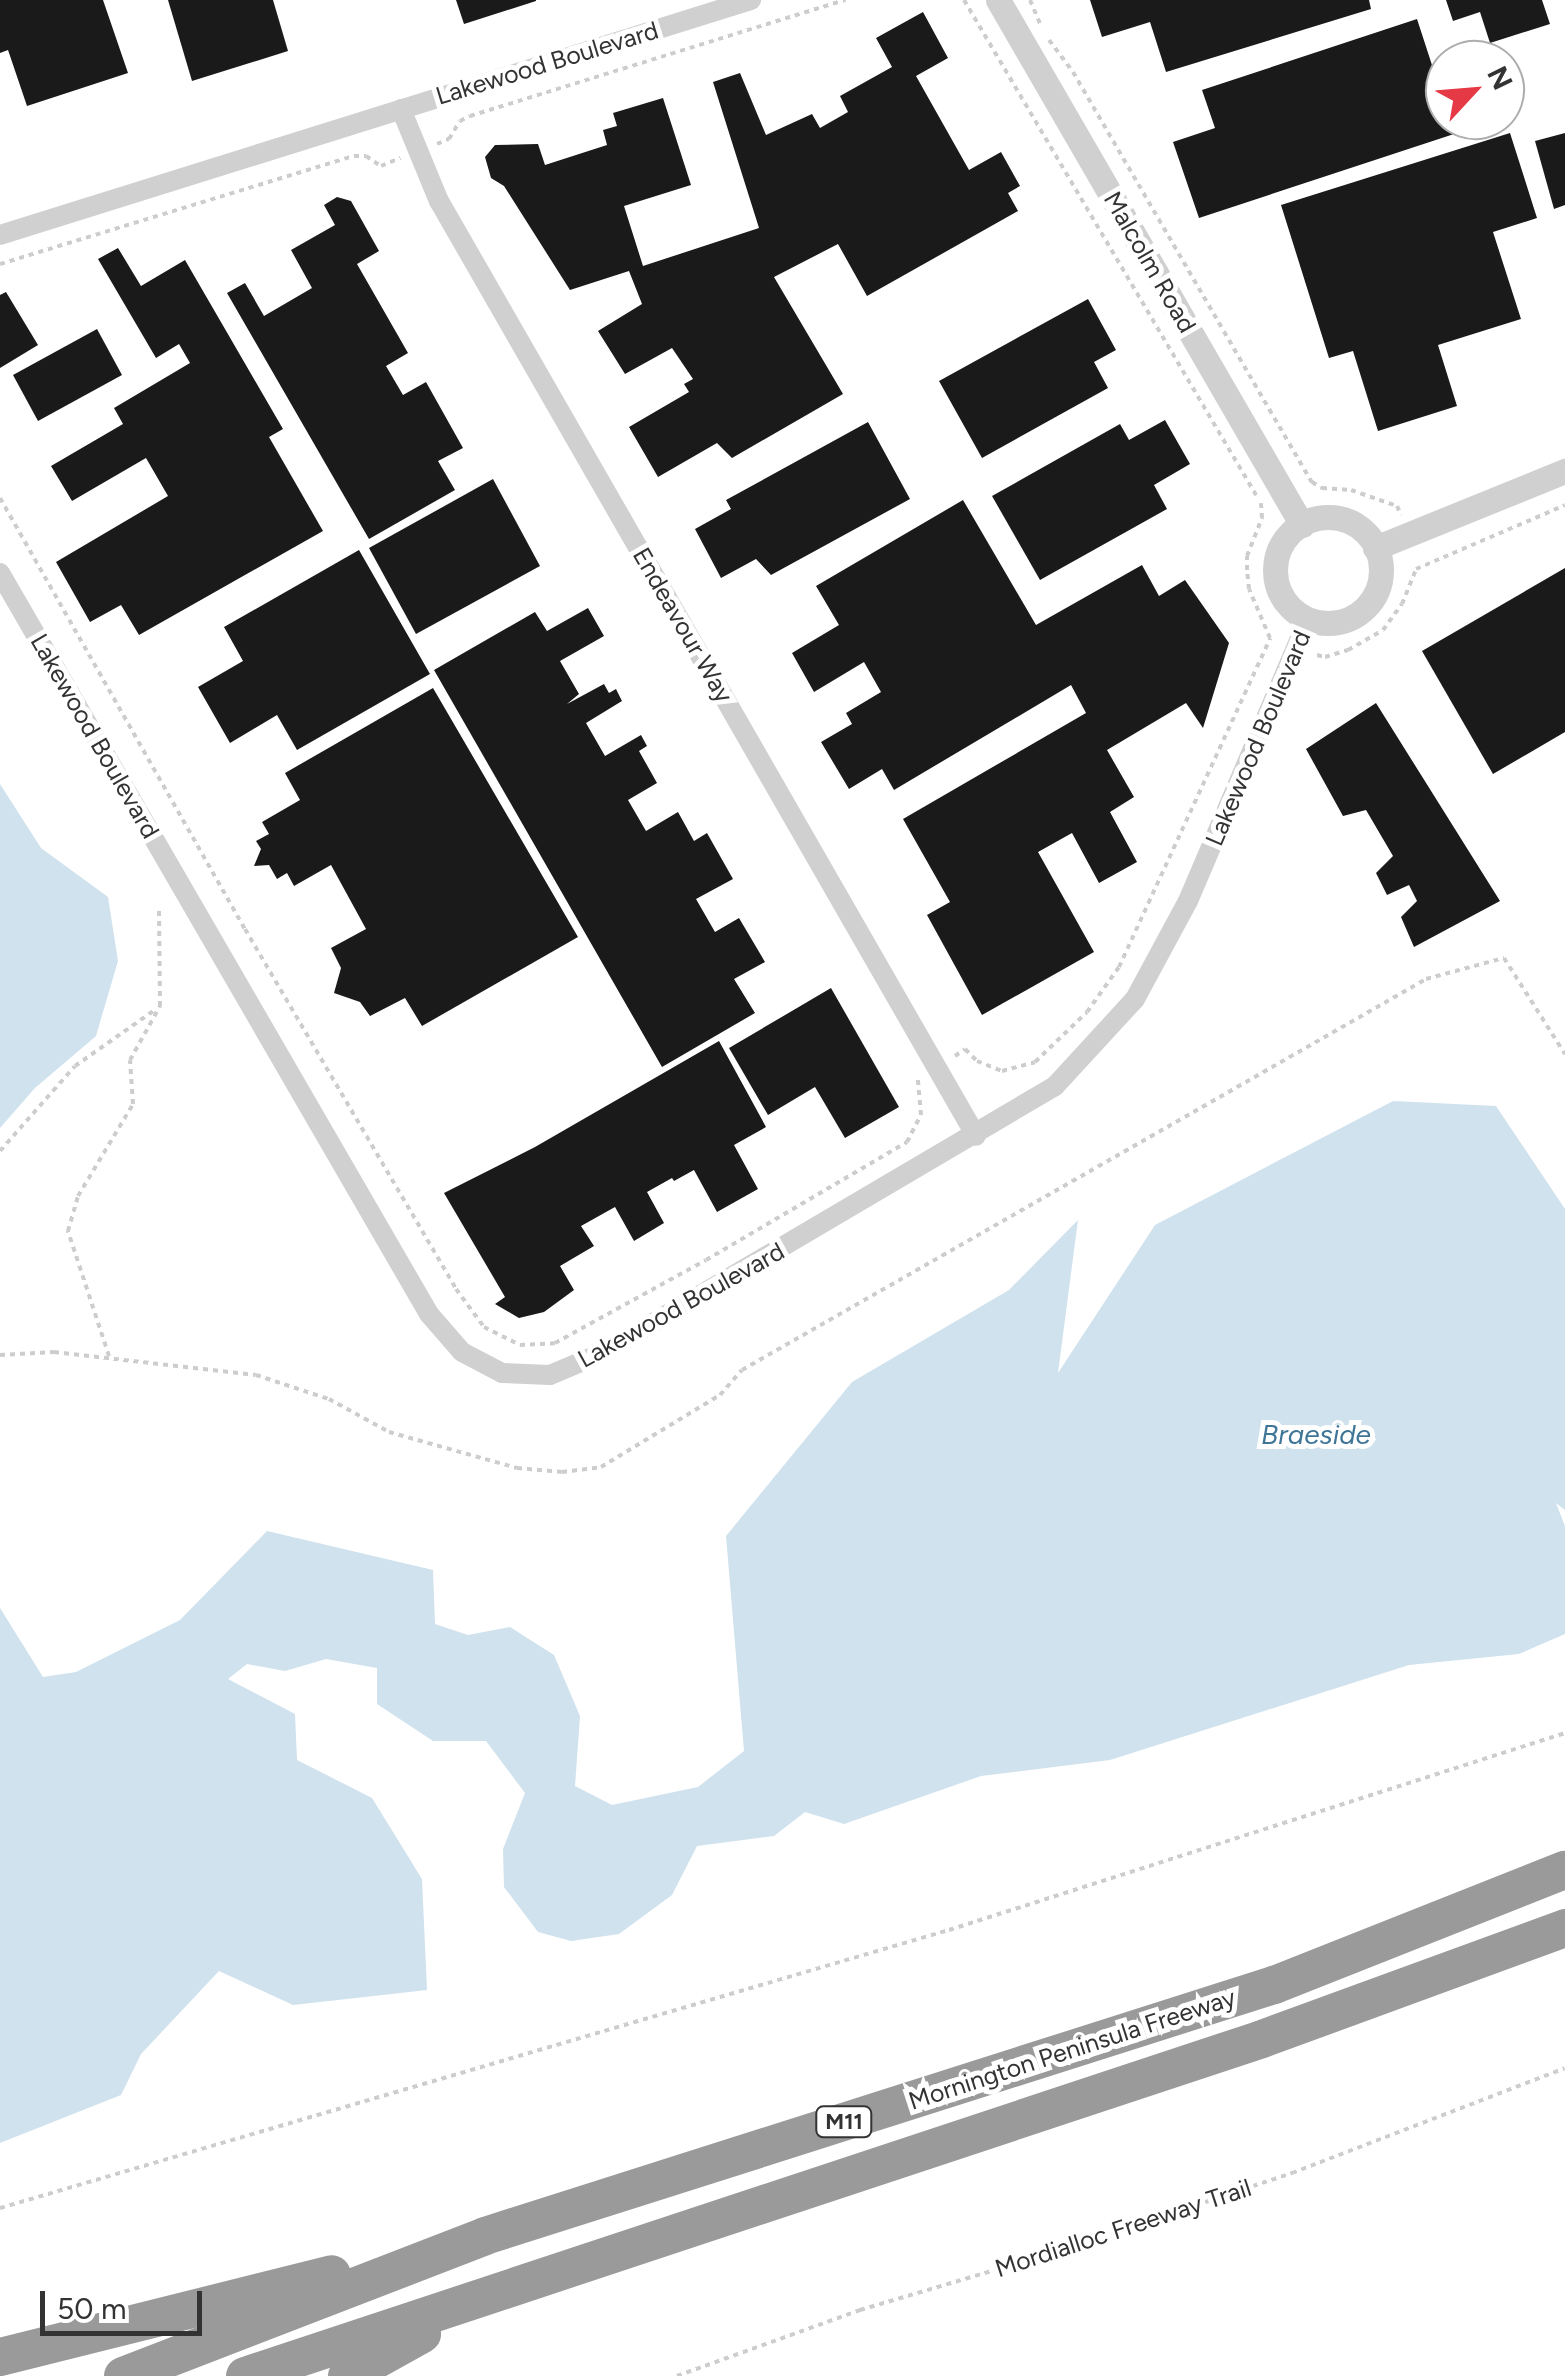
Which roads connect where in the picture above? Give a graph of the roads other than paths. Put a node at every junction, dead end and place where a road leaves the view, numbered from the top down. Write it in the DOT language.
graph roads {
  1 [pos="751,0"];
  2 [pos="998,0"];
  3 [pos="401,109"];
  4 [pos="0,235"];
  5 [pos="1565,471"];
  6 [pos="1302,525"];
  7 [pos="1375,548"];
  8 [pos="0,573"];
  9 [pos="1308,620"];
  10 [pos="976,1136"];
  11 [pos="1565,1870"];
  12 [pos="1565,1928"];
  13 [pos="485,2236"];
  14 [pos="503,2289"];
  15 [pos="0,2357"];
  16 [pos="123,2376"];
  17 [pos="244,2376"];
  18 [pos="347,2376"];
  1 -- 3 [label="street, Lakewood Boulevard"];
  2 -- 6 [label="street, Malcolm Road"];
  3 -- 4 [label="street, Lakewood Boulevard"];
  3 -- 10 [label="street, Endeavour Way"];
  5 -- 7 [label="street"];
  6 -- 7 [label="street"];
  6 -- 9 [label="street"];
  7 -- 9 [label="street"];
  8 -- 10 [label="street, Lakewood Boulevard"];
  9 -- 10 [label="street, Lakewood Boulevard"];
  11 -- 13 [label="highway, Mornington Peninsula Freeway / M11"];
  12 -- 14 [label="highway, Mornington Peninsula Freeway / M11"];
  13 -- 15 [label="highway"];
  13 -- 16 [label="highway, Mornington Peninsula Freeway / M11"];
  14 -- 17 [label="highway, Mornington Peninsula Freeway / M11"];
  14 -- 18 [label="highway"];
}
